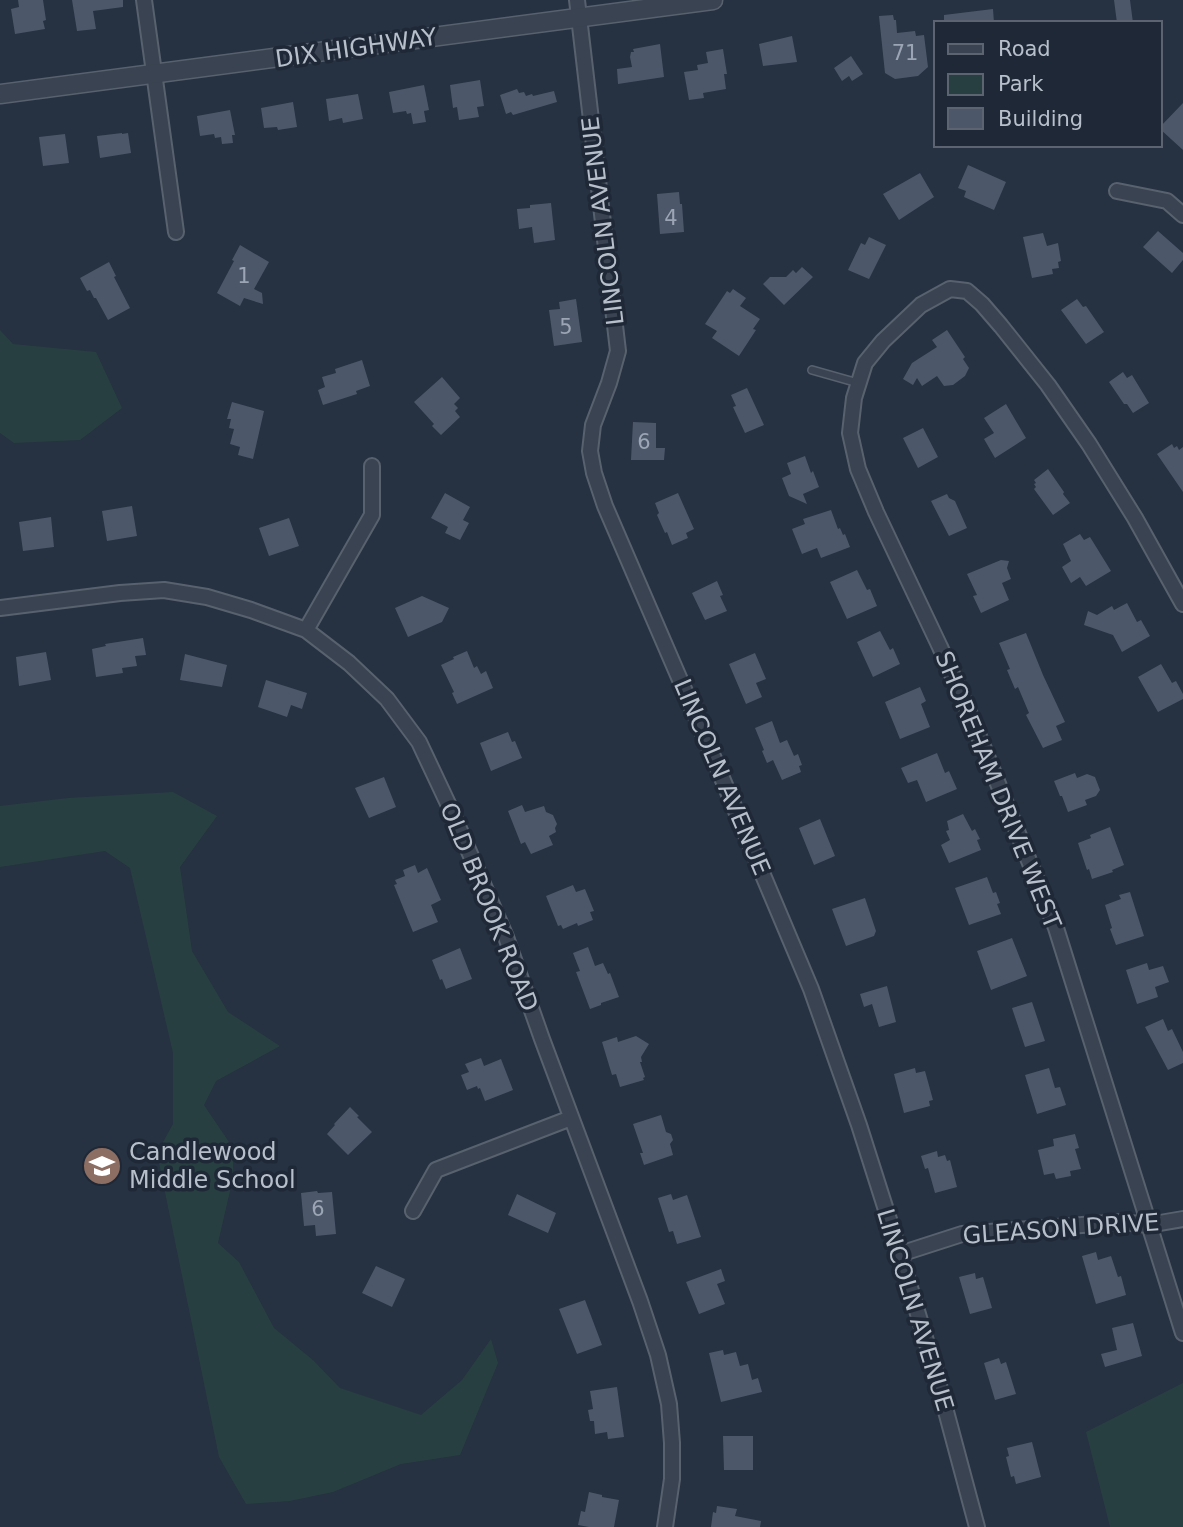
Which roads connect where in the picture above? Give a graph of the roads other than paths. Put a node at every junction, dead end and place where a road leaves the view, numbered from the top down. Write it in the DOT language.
graph roads {
  1 [pos="144,0"];
  2 [pos="713,0"];
  3 [pos="578,9"];
  4 [pos="155,75"];
  5 [pos="0,94"];
  6 [pos="1118,191"];
  7 [pos="1183,215"];
  8 [pos="176,232"];
  9 [pos="811,370"];
  10 [pos="859,383"];
  11 [pos="372,467"];
  12 [pos="1183,604"];
  13 [pos="0,608"];
  14 [pos="306,630"];
  15 [pos="571,1118"];
  16 [pos="413,1211"];
  17 [pos="1183,1219"];
  18 [pos="1148,1225"];
  19 [pos="900,1254"];
  20 [pos="1183,1333"];
  21 [pos="665,1527"];
  22 [pos="977,1527"];
  1 -- 4 [label="street"];
  2 -- 3 [label="street, DIX HIGHWAY"];
  3 -- 4 [label="street, DIX HIGHWAY"];
  3 -- 19 [label="street, LINCOLN AVENUE"];
  4 -- 5 [label="street, DIX HIGHWAY"];
  4 -- 8 [label="street"];
  6 -- 7 [label="street"];
  9 -- 10 [label="lane"];
  10 -- 12 [label="street, SHOREHAM DRIVE WEST"];
  10 -- 18 [label="street, SHOREHAM DRIVE WEST"];
  11 -- 14 [label="street"];
  13 -- 14 [label="street, OLD BROOK ROAD"];
  14 -- 15 [label="street, OLD BROOK ROAD"];
  15 -- 16 [label="street"];
  15 -- 21 [label="street, OLD BROOK ROAD"];
  17 -- 18 [label="street, GLEASON DRIVE"];
  18 -- 19 [label="street, GLEASON DRIVE"];
  18 -- 20 [label="street, SHOREHAM DRIVE WEST"];
  19 -- 22 [label="street, LINCOLN AVENUE"];
}
